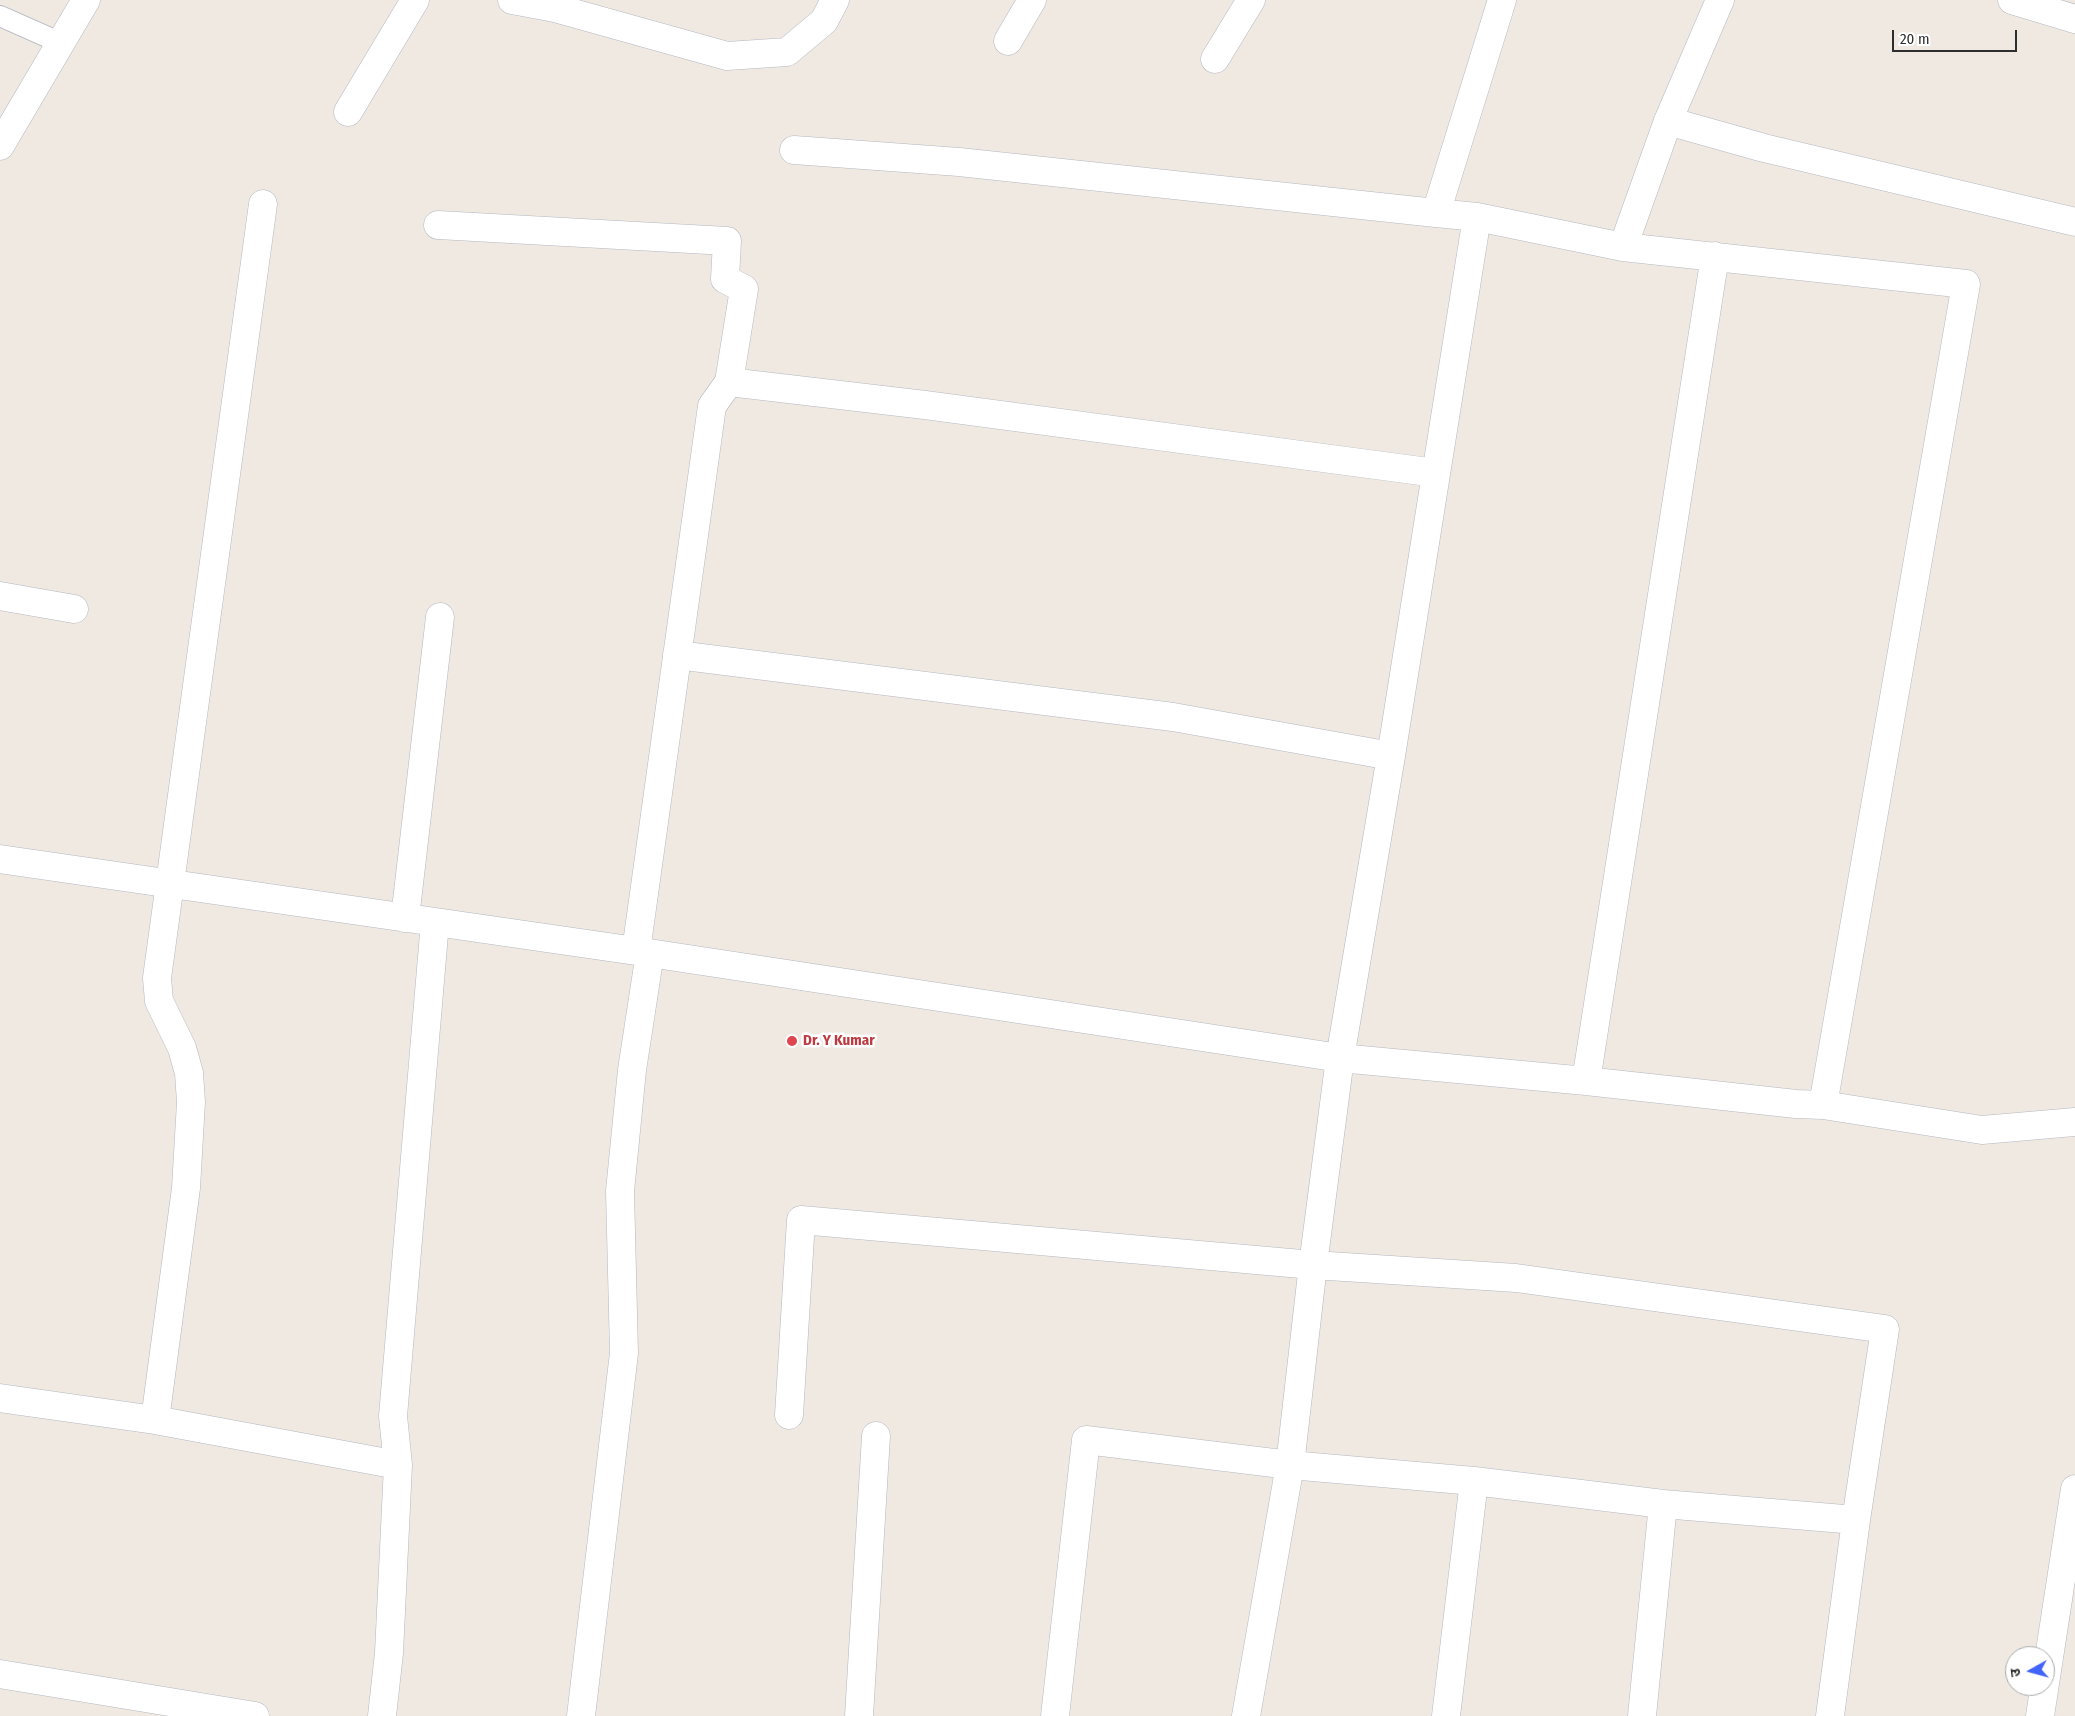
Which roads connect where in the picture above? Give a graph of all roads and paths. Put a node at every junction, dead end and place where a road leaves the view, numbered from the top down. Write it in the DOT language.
graph roads {
  1 [pos="86,0"];
  2 [pos="415,0"];
  3 [pos="512,0"];
  4 [pos="835,0"];
  5 [pos="1032,0"];
  6 [pos="1251,0"];
  7 [pos="1502,0"];
  8 [pos="1720,0"];
  9 [pos="2012,0"];
  10 [pos="0,16"];
  11 [pos="2075,19"];
  12 [pos="1008,41"];
  13 [pos="61,43"];
  14 [pos="1215,59"];
  15 [pos="348,112"];
  16 [pos="1668,121"];
  17 [pos="0,146"];
  18 [pos="794,150"];
  19 [pos="263,204"];
  20 [pos="1436,213"];
  21 [pos="1477,217"];
  22 [pos="2075,222"];
  23 [pos="438,225"];
  24 [pos="1623,247"];
  25 [pos="1714,256"];
  26 [pos="729,382"];
  27 [pos="1436,473"];
  28 [pos="0,596"];
  29 [pos="74,609"];
  30 [pos="440,616"];
  31 [pos="677,656"];
  32 [pos="1391,756"];
  33 [pos="0,859"];
  34 [pos="169,884"];
  35 [pos="405,918"];
  36 [pos="435,922"];
  37 [pos="643,952"];
  38 [pos="1340,1058"];
  39 [pos="1586,1081"];
  40 [pos="1823,1105"];
  41 [pos="2075,1122"];
  42 [pos="1313,1265"];
  43 [pos="0,1398"];
  44 [pos="789,1415"];
  45 [pos="155,1420"];
  46 [pos="876,1436"];
  47 [pos="398,1465"];
  48 [pos="1290,1465"];
  49 [pos="1474,1481"];
  50 [pos="2075,1489"];
  51 [pos="1663,1504"];
  52 [pos="1856,1520"];
  53 [pos="2071,1549"];
  54 [pos="0,1674"];
  55 [pos="255,1716"];
  56 [pos="382,1716"];
  57 [pos="581,1716"];
  58 [pos="860,1716"];
  59 [pos="1055,1716"];
  60 [pos="1246,1716"];
  61 [pos="1446,1716"];
  62 [pos="1642,1716"];
  63 [pos="1830,1716"];
  64 [pos="2040,1716"];
  1 -- 13 [label="street"];
  2 -- 15 [label="street"];
  3 -- 4 [label="street"];
  5 -- 12 [label="street"];
  6 -- 14 [label="street"];
  7 -- 20 [label="street"];
  8 -- 16 [label="street"];
  9 -- 11 [label="street"];
  10 -- 13 [label="lane"];
  13 -- 17 [label="street"];
  16 -- 22 [label="street"];
  16 -- 24 [label="street"];
  18 -- 20 [label="street"];
  19 -- 34 [label="street"];
  20 -- 21 [label="street"];
  21 -- 24 [label="street"];
  21 -- 27 [label="street"];
  23 -- 26 [label="street"];
  24 -- 25 [label="street"];
  25 -- 39 [label="street"];
  25 -- 40 [label="street"];
  26 -- 27 [label="street"];
  26 -- 31 [label="street"];
  27 -- 32 [label="street"];
  28 -- 29 [label="street"];
  30 -- 35 [label="street"];
  31 -- 32 [label="street"];
  31 -- 37 [label="street"];
  32 -- 38 [label="street"];
  33 -- 34 [label="street"];
  34 -- 35 [label="street"];
  34 -- 45 [label="street"];
  35 -- 36 [label="street"];
  36 -- 37 [label="street"];
  36 -- 47 [label="street"];
  37 -- 38 [label="street"];
  37 -- 57 [label="street"];
  38 -- 39 [label="street"];
  38 -- 42 [label="street"];
  39 -- 40 [label="street"];
  40 -- 41 [label="street"];
  42 -- 44 [label="street"];
  42 -- 48 [label="street"];
  42 -- 52 [label="street"];
  43 -- 45 [label="street"];
  45 -- 47 [label="street"];
  46 -- 58 [label="street"];
  47 -- 56 [label="street"];
  48 -- 49 [label="street"];
  48 -- 59 [label="street"];
  48 -- 60 [label="street"];
  49 -- 51 [label="street"];
  49 -- 61 [label="street"];
  50 -- 53 [label="street"];
  51 -- 52 [label="street"];
  51 -- 62 [label="street"];
  52 -- 63 [label="street"];
  53 -- 64 [label="street"];
  54 -- 55 [label="street"];
}
